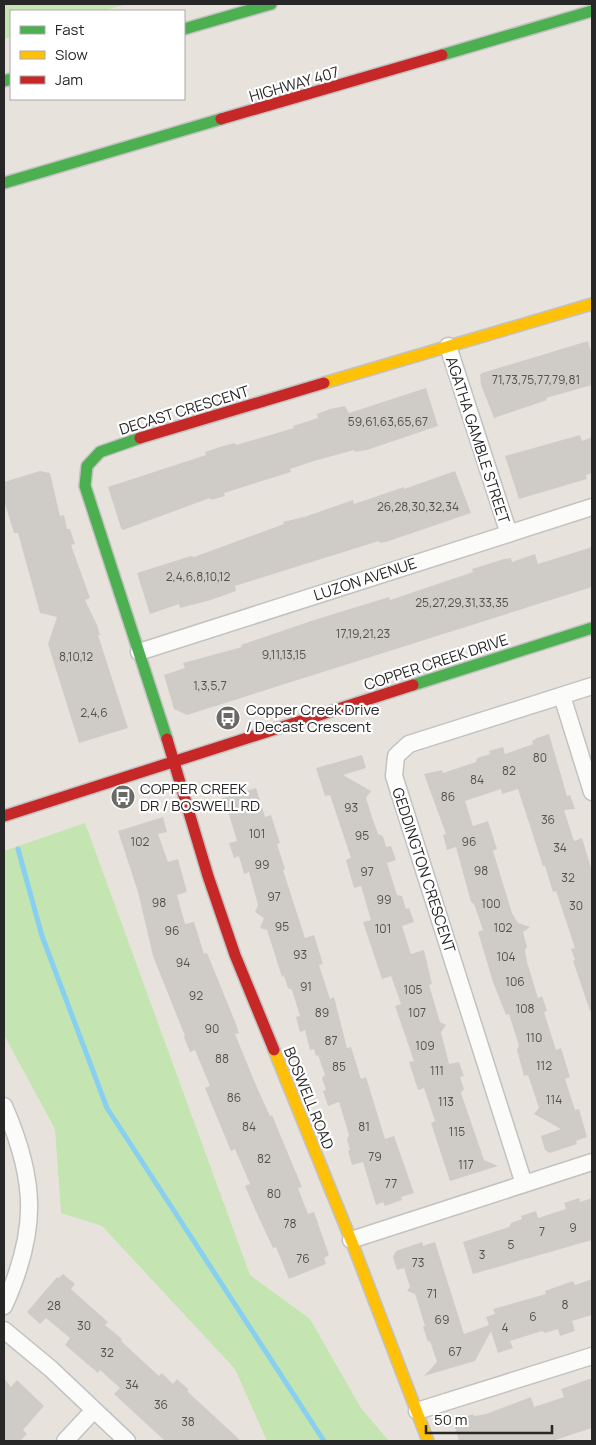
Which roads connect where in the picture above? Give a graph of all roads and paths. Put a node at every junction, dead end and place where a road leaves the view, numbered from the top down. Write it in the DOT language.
graph roads {
  1 [pos="271,4"];
  2 [pos="592,11"];
  3 [pos="185,29"];
  4 [pos="4,183"];
  5 [pos="592,304"];
  6 [pos="448,346"];
  7 [pos="592,507"];
  8 [pos="509,534"];
  9 [pos="592,628"];
  10 [pos="139,652"];
  11 [pos="592,686"];
  12 [pos="562,696"];
  13 [pos="174,761"];
  14 [pos="592,792"];
  15 [pos="4,816"];
  16 [pos="4,1106"];
  17 [pos="592,1162"];
  18 [pos="524,1184"];
  19 [pos="351,1240"];
  20 [pos="4,1306"];
  21 [pos="4,1330"];
  22 [pos="592,1356"];
  23 [pos="94,1410"];
  24 [pos="417,1411"];
  25 [pos="65,1441"];
  26 [pos="127,1441"];
  27 [pos="428,1441"];
  1 -- 3 [label="main road"];
  2 -- 4 [label="main road, HIGHWAY 407"];
  5 -- 6 [label="main road, DECAST CRESCENT"];
  6 -- 8 [label="street, AGATHA GAMBLE STREET"];
  6 -- 10 [label="main road, DECAST CRESCENT"];
  7 -- 8 [label="street, LUZON AVENUE"];
  8 -- 10 [label="street, LUZON AVENUE"];
  9 -- 13 [label="main road, COPPER CREEK DRIVE"];
  10 -- 13 [label="main road, DECAST CRESCENT"];
  11 -- 12 [label="street, GEDDINGTON CRESCENT"];
  12 -- 14 [label="street"];
  12 -- 18 [label="street, GEDDINGTON CRESCENT"];
  13 -- 15 [label="main road, COPPER CREEK DRIVE"];
  13 -- 19 [label="main road, BOSWELL ROAD"];
  16 -- 20 [label="street"];
  17 -- 18 [label="street"];
  18 -- 19 [label="street"];
  19 -- 24 [label="main road, BOSWELL ROAD"];
  21 -- 23 [label="street"];
  22 -- 24 [label="street"];
  23 -- 25 [label="street"];
  23 -- 26 [label="street"];
  24 -- 27 [label="main road, BOSWELL ROAD"];
}
